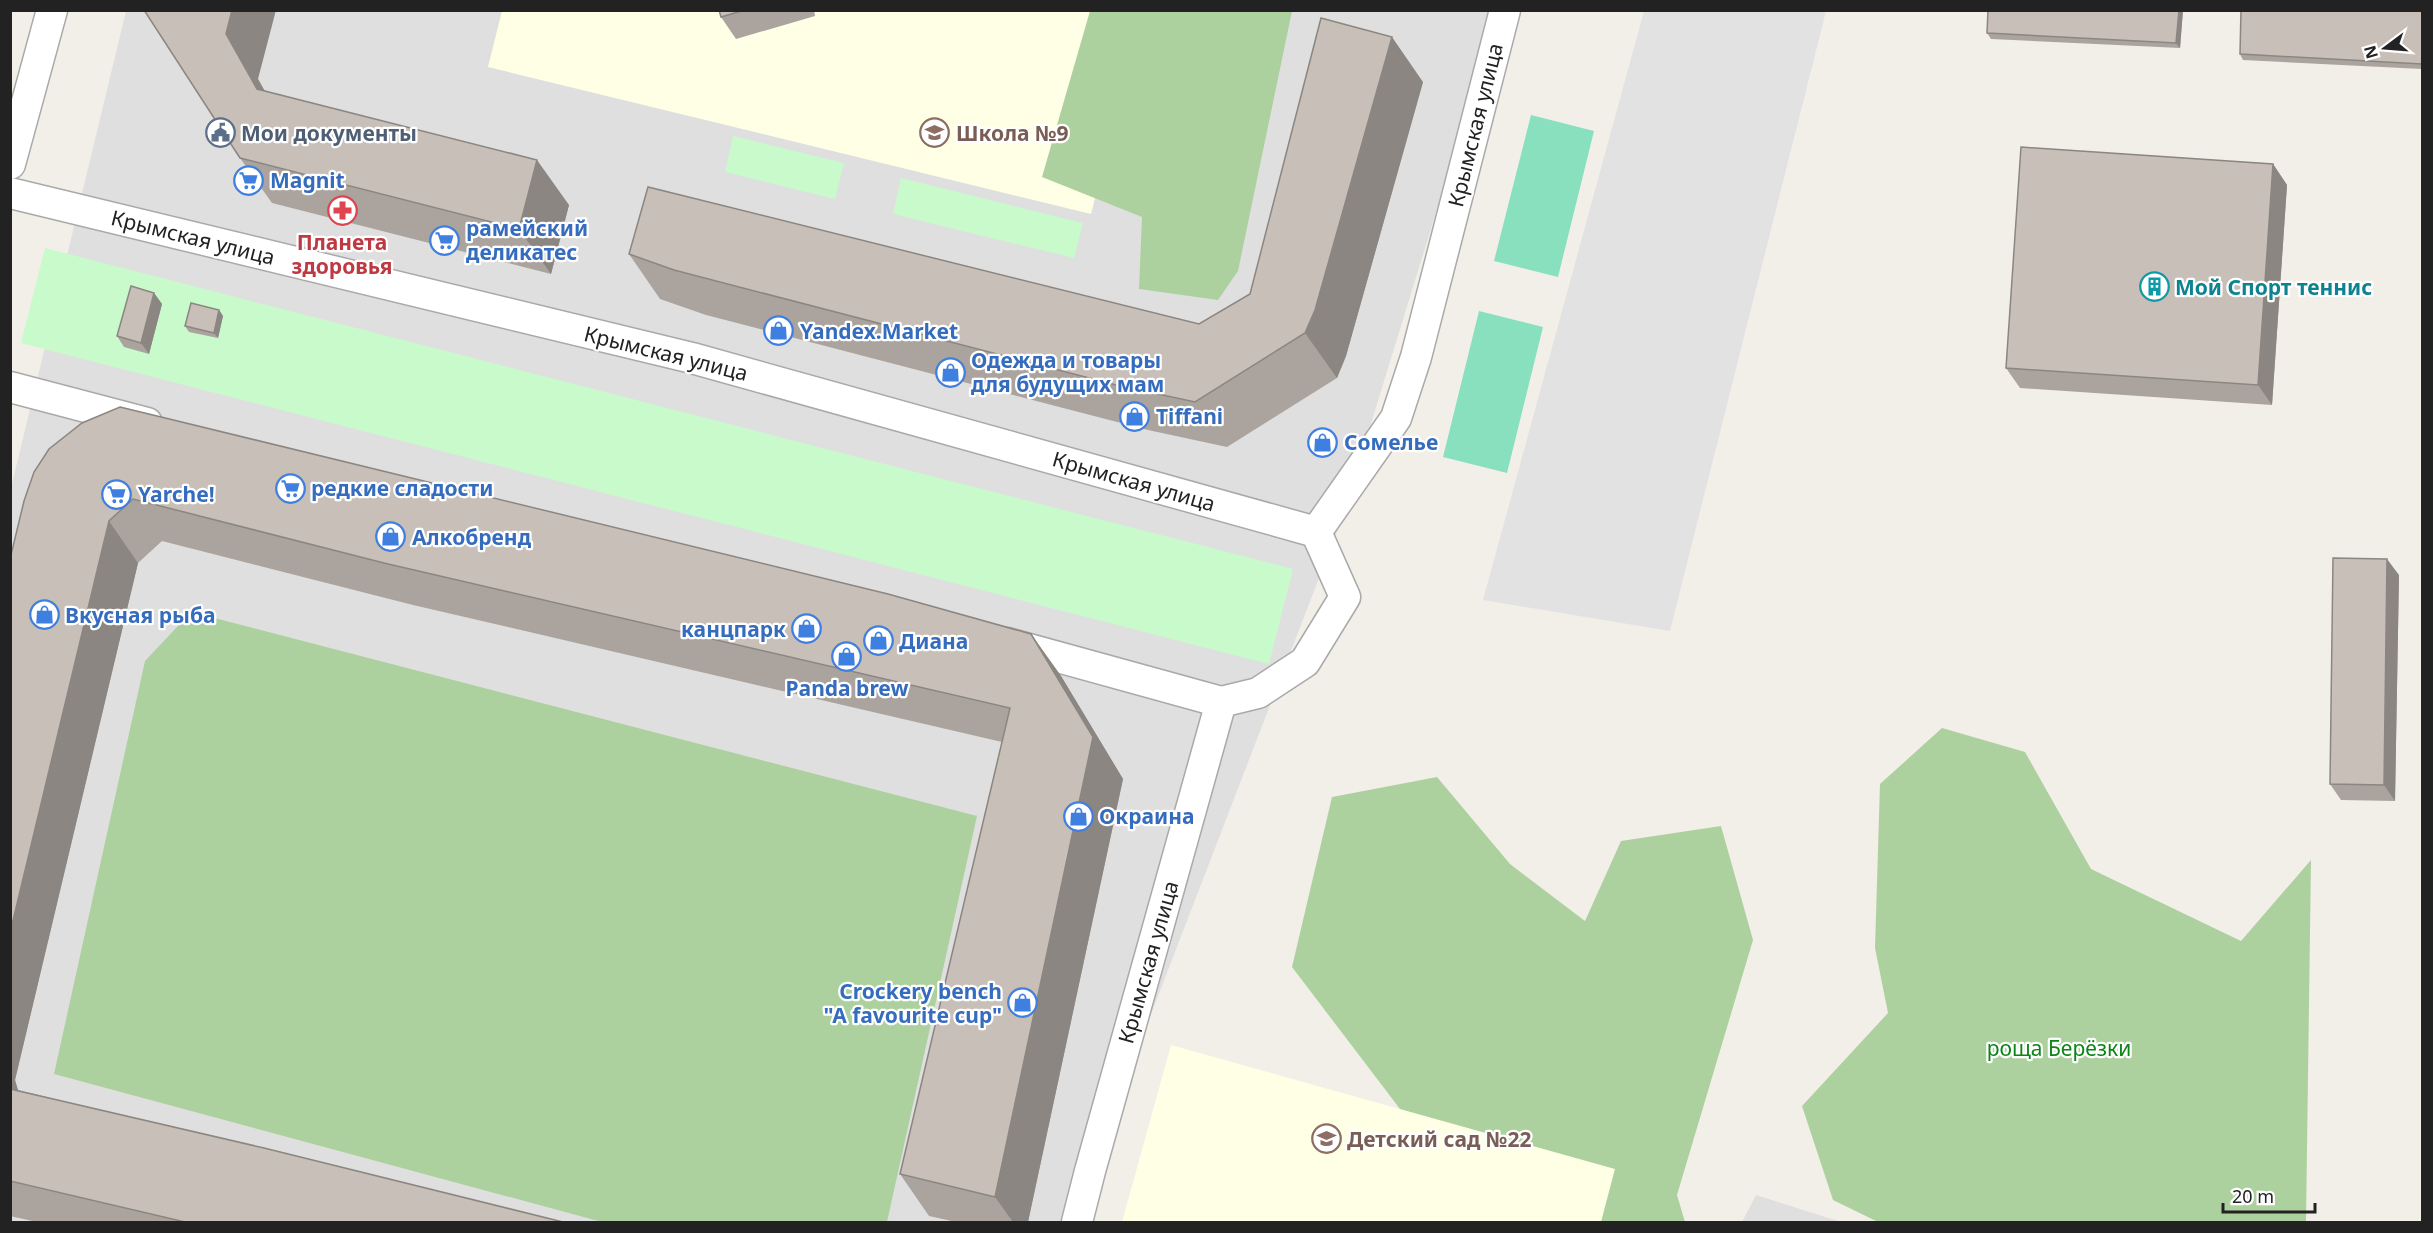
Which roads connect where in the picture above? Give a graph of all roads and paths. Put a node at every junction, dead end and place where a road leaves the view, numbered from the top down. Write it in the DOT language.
graph roads {
  1 [pos="52,10"];
  2 [pos="1505,10"];
  3 [pos="10,164"];
  4 [pos="10,194"];
  5 [pos="10,387"];
  6 [pos="173,429"];
  7 [pos="1316,532"];
  8 [pos="982,636"];
  9 [pos="1221,702"];
  10 [pos="1077,1222"];
  1 -- 3 [label="street"];
  2 -- 7 [label="street, Крымская улица"];
  4 -- 7 [label="street, Крымская улица"];
  5 -- 6 [label="street"];
  7 -- 9 [label="street"];
  8 -- 9 [label="street"];
  9 -- 10 [label="street, Крымская улица"];
}
